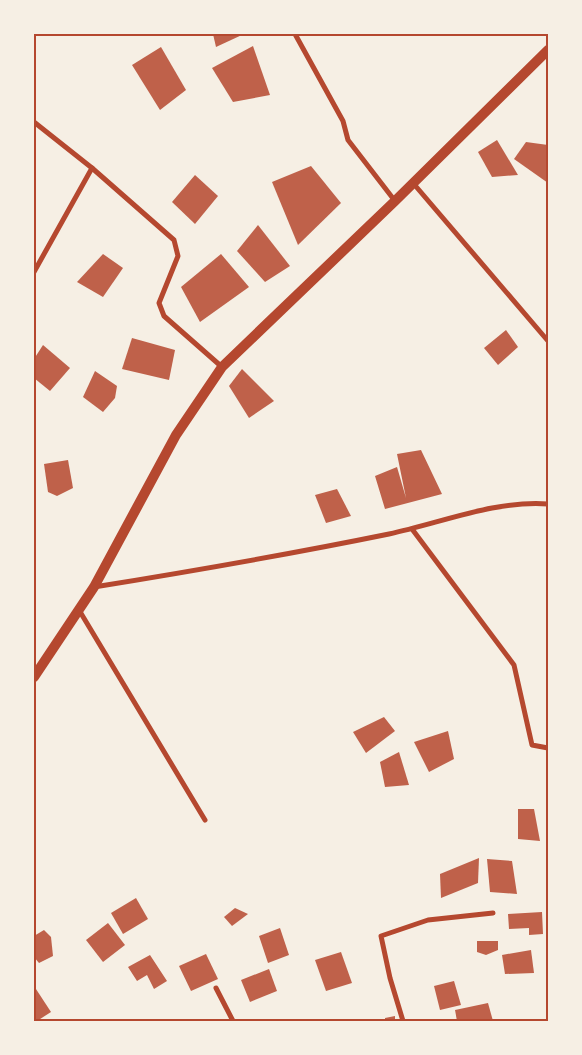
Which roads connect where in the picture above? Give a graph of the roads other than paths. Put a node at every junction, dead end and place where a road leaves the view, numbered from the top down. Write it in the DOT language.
graph roads {
  1 [pos="295,34"];
  2 [pos="548,50"];
  3 [pos="34,122"];
  4 [pos="92,168"];
  5 [pos="413,183"];
  6 [pos="395,202"];
  7 [pos="34,272"];
  8 [pos="548,341"];
  9 [pos="222,367"];
  10 [pos="548,504"];
  11 [pos="412,529"];
  12 [pos="94,588"];
  13 [pos="79,610"];
  14 [pos="34,677"];
  15 [pos="548,748"];
  16 [pos="205,820"];
  17 [pos="493,913"];
  18 [pos="216,988"];
  19 [pos="233,1021"];
  20 [pos="403,1021"];
  1 -- 6 [label="street"];
  2 -- 5 [label="main road"];
  3 -- 4 [label="street"];
  4 -- 7 [label="street"];
  4 -- 9 [label="street"];
  5 -- 6 [label="main road"];
  5 -- 8 [label="street"];
  6 -- 9 [label="main road"];
  9 -- 12 [label="main road"];
  10 -- 11 [label="street"];
  11 -- 12 [label="street"];
  11 -- 15 [label="street"];
  12 -- 13 [label="main road"];
  13 -- 14 [label="main road"];
  13 -- 16 [label="street"];
  17 -- 20 [label="street"];
  18 -- 19 [label="street"];
}
